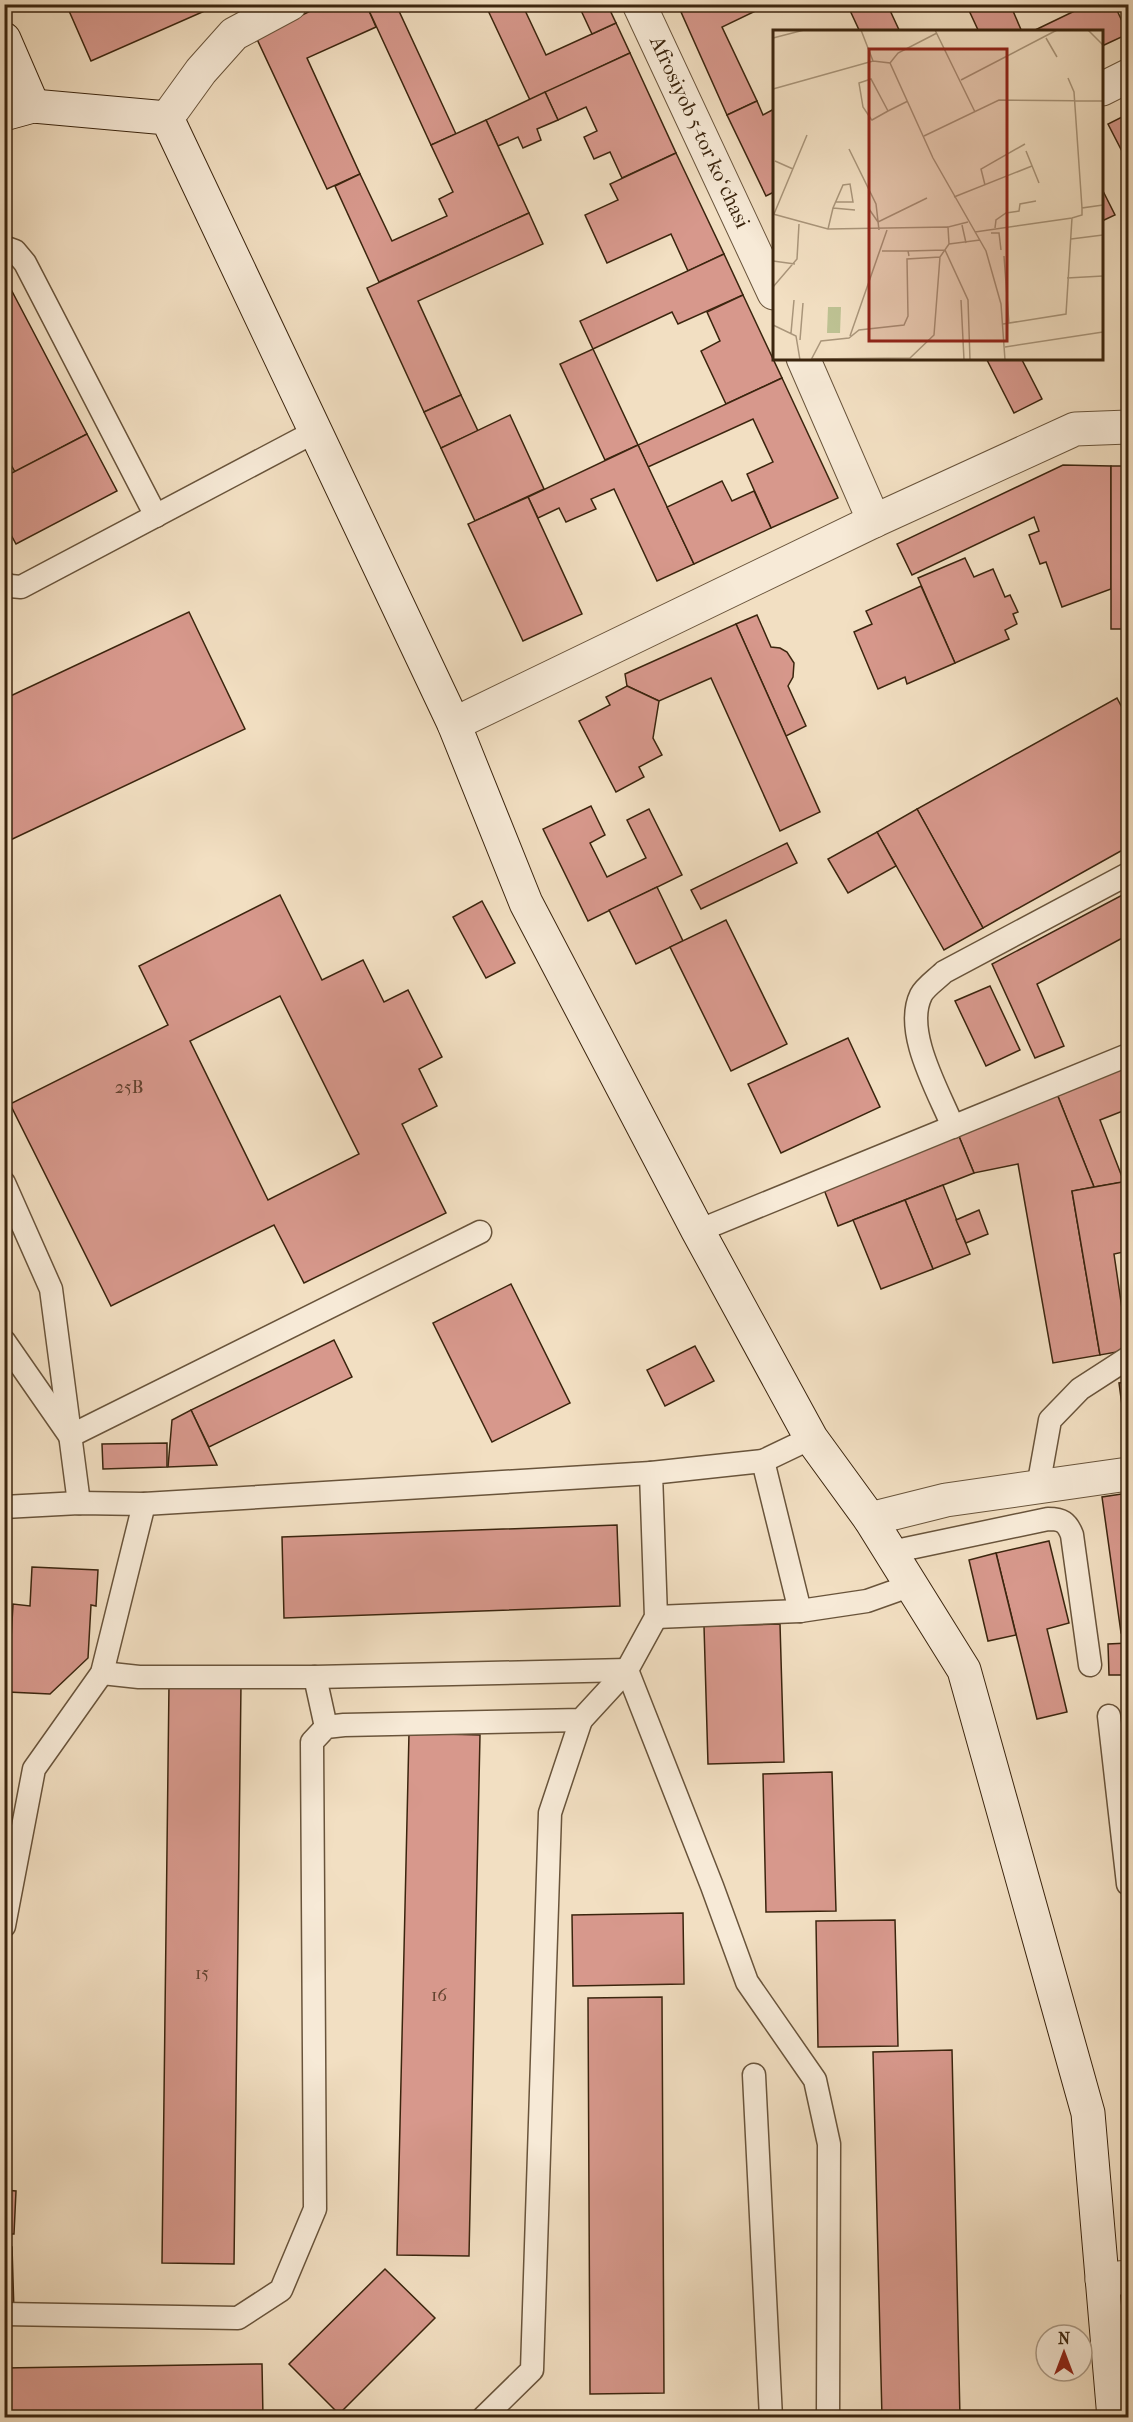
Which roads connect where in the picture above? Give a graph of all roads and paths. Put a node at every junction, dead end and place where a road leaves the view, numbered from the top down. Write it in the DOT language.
graph roads {
  1 [pos="290,4"];
  2 [pos="639,4"];
  3 [pos="4,39"];
  4 [pos="1128,76"];
  5 [pos="1103,88"];
  6 [pos="19,110"];
  7 [pos="167,118"];
  8 [pos="4,247"];
  9 [pos="767,257"];
  10 [pos="773,287"];
  11 [pos="804,360"];
  12 [pos="1128,427"];
  13 [pos="316,430"];
  14 [pos="156,516"];
  15 [pos="874,521"];
  16 [pos="4,583"];
  17 [pos="454,724"];
  18 [pos="1128,874"];
  19 [pos="1128,1055"];
  20 [pos="953,1127"];
  21 [pos="4,1184"];
  22 [pos="698,1231"];
  23 [pos="480,1232"];
  24 [pos="4,1341"];
  25 [pos="1128,1358"];
  26 [pos="70,1436"];
  27 [pos="811,1438"];
  28 [pos="763,1461"];
  29 [pos="651,1473"];
  30 [pos="1128,1474"];
  31 [pos="1038,1487"];
  32 [pos="79,1503"];
  33 [pos="144,1504"];
  34 [pos="4,1507"];
  35 [pos="870,1519"];
  36 [pos="891,1552"];
  37 [pos="912,1585"];
  38 [pos="800,1611"];
  39 [pos="656,1617"];
  40 [pos="1090,1665"];
  41 [pos="627,1670"];
  42 [pos="102,1674"];
  43 [pos="315,1677"];
  44 [pos="1109,1716"];
  45 [pos="581,1720"];
  46 [pos="326,1727"];
  47 [pos="1128,1884"];
  48 [pos="4,1926"];
  49 [pos="754,2075"];
  50 [pos="1115,2279"];
  51 [pos="4,2314"];
  52 [pos="483,2418"];
  53 [pos="771,2418"];
  54 [pos="828,2418"];
  55 [pos="1114,2418"];
  1 -- 7 [label="street"];
  2 -- 9 [label="street, Afrosiyob 5-tor koʻchasi"];
  3 -- 6 [label="street"];
  4 -- 5 [label="street"];
  6 -- 7 [label="street"];
  7 -- 13 [label="street"];
  8 -- 14 [label="lane"];
  9 -- 10 [label="street, Afrosiyob 5-tor koʻchasi"];
  11 -- 15 [label="street"];
  12 -- 15 [label="street"];
  13 -- 14 [label="lane"];
  13 -- 17 [label="street"];
  14 -- 16 [label="lane"];
  15 -- 17 [label="street"];
  17 -- 22 [label="street"];
  18 -- 20 [label="lane"];
  19 -- 20 [label="lane"];
  20 -- 22 [label="lane"];
  21 -- 26 [label="lane"];
  22 -- 27 [label="street"];
  23 -- 26 [label="lane"];
  24 -- 26 [label="lane"];
  25 -- 31 [label="lane"];
  26 -- 32 [label="lane"];
  27 -- 28 [label="lane"];
  27 -- 35 [label="street"];
  28 -- 29 [label="lane"];
  28 -- 38 [label="lane"];
  29 -- 33 [label="lane"];
  29 -- 39 [label="lane"];
  30 -- 31 [label="street"];
  31 -- 35 [label="street"];
  32 -- 33 [label="lane"];
  32 -- 34 [label="lane"];
  33 -- 42 [label="lane"];
  35 -- 36 [label="street"];
  36 -- 37 [label="street"];
  36 -- 40 [label="lane"];
  37 -- 38 [label="lane"];
  37 -- 50 [label="street"];
  38 -- 39 [label="lane"];
  39 -- 41 [label="lane"];
  41 -- 43 [label="lane"];
  41 -- 45 [label="lane"];
  41 -- 54 [label="lane"];
  42 -- 43 [label="lane"];
  42 -- 48 [label="lane"];
  43 -- 46 [label="lane"];
  44 -- 47 [label="lane"];
  45 -- 46 [label="lane"];
  45 -- 52 [label="lane"];
  46 -- 51 [label="lane"];
  49 -- 53 [label="lane"];
  50 -- 55 [label="street"];
}
